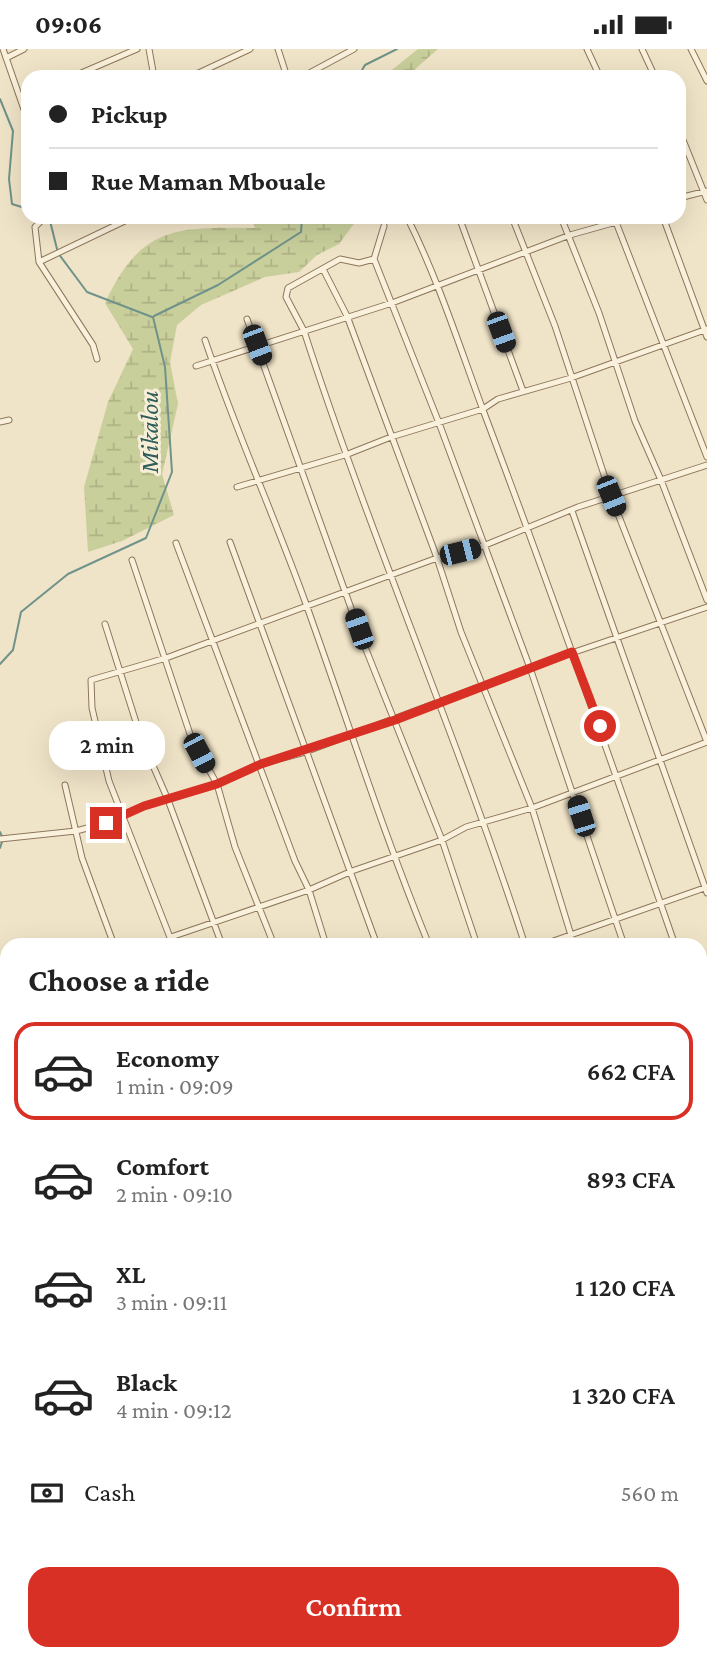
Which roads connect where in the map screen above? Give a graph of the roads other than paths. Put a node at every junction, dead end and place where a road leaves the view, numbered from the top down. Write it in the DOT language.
graph roads {
  1 [pos="3,49"];
  2 [pos="24,49"];
  3 [pos="138,49"];
  4 [pos="149,49"];
  5 [pos="250,49"];
  6 [pos="278,49"];
  7 [pos="354,49"];
  8 [pos="587,49"];
  9 [pos="642,49"];
  10 [pos="691,49"];
  11 [pos="6,58"];
  12 [pos="88,70"];
  13 [pos="153,70"];
  14 [pos="205,70"];
  15 [pos="285,70"];
  16 [pos="316,70"];
  17 [pos="597,70"];
  18 [pos="652,70"];
  19 [pos="707,81"];
  20 [pos="21,100"];
  21 [pos="686,146"];
  22 [pos="706,192"];
  23 [pos="686,196"];
  24 [pos="707,199"];
  25 [pos="38,224"];
  26 [pos="118,224"];
  27 [pos="411,224"];
  28 [pos="462,224"];
  29 [pos="515,224"];
  30 [pos="564,224"];
  31 [pos="603,224"];
  32 [pos="616,224"];
  33 [pos="666,224"];
  34 [pos="384,226"];
  35 [pos="570,235"];
  36 [pos="527,251"];
  37 [pos="374,259"];
  38 [pos="39,262"];
  39 [pos="479,267"];
  40 [pos="323,269"];
  41 [pos="438,286"];
  42 [pos="392,303"];
  43 [pos="347,316"];
  44 [pos="247,319"];
  45 [pos="304,331"];
  46 [pos="706,332"];
  47 [pos="205,340"];
  48 [pos="257,345"];
  49 [pos="662,346"];
  50 [pos="97,359"];
  51 [pos="211,359"];
  52 [pos="615,361"];
  53 [pos="196,366"];
  54 [pos="571,378"];
  55 [pos="523,391"];
  56 [pos="483,409"];
  57 [pos="9,419"];
  58 [pos="0,422"];
  59 [pos="439,423"];
  60 [pos="391,437"];
  61 [pos="348,454"];
  62 [pos="707,457"];
  63 [pos="707,465"];
  64 [pos="302,469"];
  65 [pos="661,480"];
  66 [pos="257,481"];
  67 [pos="237,487"];
  68 [pos="611,496"];
  69 [pos="572,512"];
  70 [pos="528,527"];
  71 [pos="230,542"];
  72 [pos="176,543"];
  73 [pos="483,546"];
  74 [pos="437,558"];
  75 [pos="132,560"];
  76 [pos="389,576"];
  77 [pos="346,591"];
  78 [pos="707,600"];
  79 [pos="307,605"];
  80 [pos="707,607"];
  81 [pos="662,622"];
  82 [pos="105,624"];
  83 [pos="258,624"];
  84 [pos="616,637"];
  85 [pos="214,641"];
  86 [pos="572,652"];
  87 [pos="166,658"];
  88 [pos="530,668"];
  89 [pos="122,671"];
  90 [pos="484,685"];
  91 [pos="439,701"];
  92 [pos="395,720"];
  93 [pos="350,735"];
  94 [pos="707,742"];
  95 [pos="305,752"];
  96 [pos="661,759"];
  97 [pos="261,764"];
  98 [pos="618,775"];
  99 [pos="217,784"];
  100 [pos="65,785"];
  101 [pos="573,793"];
  102 [pos="168,800"];
  103 [pos="532,808"];
  104 [pos="123,816"];
  105 [pos="485,821"];
  106 [pos="76,831"];
  107 [pos="0,839"];
  108 [pos="442,840"];
  109 [pos="393,856"];
  110 [pos="352,871"];
  111 [pos="706,889"];
  112 [pos="309,890"];
  113 [pos="660,903"];
  114 [pos="260,906"];
  115 [pos="615,919"];
  116 [pos="214,923"];
  117 [pos="570,935"];
  118 [pos="171,937"];
  119 [pos="111,938"];
  120 [pos="219,938"];
  121 [pos="271,938"];
  122 [pos="324,938"];
  123 [pos="375,938"];
  124 [pos="426,938"];
  125 [pos="475,938"];
  126 [pos="523,938"];
  127 [pos="562,938"];
  128 [pos="571,938"];
  129 [pos="622,938"];
  130 [pos="672,938"];
  1 -- 11 [label="street"];
  2 -- 11 [label="street"];
  3 -- 12 [label="street"];
  4 -- 13 [label="street"];
  5 -- 14 [label="street"];
  6 -- 15 [label="street"];
  7 -- 16 [label="street"];
  8 -- 17 [label="street"];
  9 -- 18 [label="street"];
  10 -- 19 [label="street"];
  11 -- 20 [label="street"];
  21 -- 22 [label="street"];
  22 -- 23 [label="street"];
  22 -- 24 [label="street"];
  25 -- 38 [label="street"];
  26 -- 38 [label="street"];
  27 -- 41 [label="street"];
  28 -- 39 [label="street"];
  29 -- 36 [label="street"];
  30 -- 35 [label="street"];
  31 -- 35 [label="street"];
  32 -- 49 [label="street"];
  33 -- 46 [label="street"];
  34 -- 37 [label="street"];
  35 -- 36 [label="street"];
  35 -- 52 [label="street"];
  36 -- 39 [label="street"];
  36 -- 54 [label="street"];
  37 -- 40 [label="street"];
  37 -- 42 [label="street"];
  38 -- 50 [label="street"];
  39 -- 41 [label="street"];
  39 -- 55 [label="street"];
  40 -- 43 [label="street"];
  40 -- 45 [label="street"];
  41 -- 42 [label="street"];
  41 -- 56 [label="street"];
  42 -- 43 [label="street"];
  42 -- 59 [label="street"];
  43 -- 45 [label="street"];
  43 -- 60 [label="street"];
  44 -- 48 [label="street"];
  45 -- 48 [label="street"];
  45 -- 61 [label="street"];
  46 -- 49 [label="street"];
  47 -- 51 [label="street"];
  48 -- 51 [label="street"];
  48 -- 64 [label="street"];
  49 -- 52 [label="street"];
  49 -- 62 [label="street"];
  51 -- 53 [label="street"];
  51 -- 66 [label="street"];
  52 -- 54 [label="street"];
  52 -- 65 [label="street"];
  54 -- 55 [label="street"];
  54 -- 68 [label="street"];
  55 -- 56 [label="street"];
  56 -- 59 [label="street"];
  56 -- 70 [label="street"];
  57 -- 58 [label="street"];
  59 -- 60 [label="street"];
  59 -- 73 [label="street"];
  60 -- 61 [label="street"];
  60 -- 74 [label="street"];
  61 -- 64 [label="street"];
  61 -- 76 [label="street"];
  63 -- 65 [label="street"];
  64 -- 66 [label="street"];
  64 -- 77 [label="street"];
  65 -- 68 [label="street"];
  65 -- 78 [label="street"];
  66 -- 67 [label="street"];
  66 -- 79 [label="street"];
  68 -- 69 [label="street"];
  68 -- 81 [label="street"];
  69 -- 70 [label="street"];
  69 -- 84 [label="street"];
  70 -- 73 [label="street"];
  70 -- 86 [label="street"];
  71 -- 83 [label="street"];
  72 -- 85 [label="street"];
  73 -- 74 [label="street"];
  73 -- 88 [label="street"];
  74 -- 76 [label="street"];
  74 -- 90 [label="street"];
  75 -- 87 [label="street"];
  76 -- 77 [label="street"];
  76 -- 91 [label="street"];
  77 -- 79 [label="street"];
  77 -- 92 [label="street"];
  79 -- 83 [label="street"];
  79 -- 93 [label="street"];
  80 -- 81 [label="street"];
  81 -- 84 [label="street"];
  81 -- 94 [label="street"];
  82 -- 89 [label="street"];
  83 -- 85 [label="street"];
  83 -- 95 [label="street"];
  84 -- 86 [label="street"];
  84 -- 96 [label="street"];
  85 -- 87 [label="street"];
  85 -- 97 [label="street"];
  86 -- 88 [label="street"];
  86 -- 98 [label="street"];
  87 -- 89 [label="street"];
  87 -- 99 [label="street"];
  88 -- 90 [label="street"];
  88 -- 101 [label="street"];
  89 -- 102 [label="street"];
  89 -- 104 [label="street"];
  90 -- 91 [label="street"];
  90 -- 103 [label="street"];
  91 -- 92 [label="street"];
  91 -- 105 [label="street"];
  92 -- 93 [label="street"];
  92 -- 108 [label="street"];
  93 -- 95 [label="street"];
  93 -- 109 [label="street"];
  94 -- 96 [label="street"];
  95 -- 97 [label="street"];
  95 -- 110 [label="street"];
  96 -- 98 [label="street"];
  96 -- 111 [label="street"];
  97 -- 99 [label="street"];
  97 -- 112 [label="street"];
  98 -- 101 [label="street"];
  98 -- 113 [label="street"];
  99 -- 102 [label="street"];
  99 -- 114 [label="street"];
  100 -- 106 [label="street"];
  101 -- 103 [label="street"];
  101 -- 115 [label="street"];
  102 -- 104 [label="street"];
  102 -- 116 [label="street"];
  103 -- 105 [label="street"];
  103 -- 117 [label="street"];
  104 -- 106 [label="street"];
  104 -- 118 [label="street"];
  105 -- 108 [label="street"];
  105 -- 126 [label="street"];
  106 -- 107 [label="street"];
  106 -- 119 [label="street"];
  108 -- 109 [label="street"];
  108 -- 125 [label="street"];
  109 -- 110 [label="street"];
  109 -- 124 [label="street"];
  110 -- 112 [label="street"];
  110 -- 123 [label="street"];
  111 -- 113 [label="street"];
  112 -- 114 [label="street"];
  112 -- 122 [label="street"];
  113 -- 115 [label="street"];
  113 -- 130 [label="street"];
  114 -- 116 [label="street"];
  114 -- 121 [label="street"];
  115 -- 117 [label="street"];
  115 -- 129 [label="street"];
  116 -- 118 [label="street"];
  116 -- 120 [label="street"];
  117 -- 127 [label="street"];
  117 -- 128 [label="street"];
}
